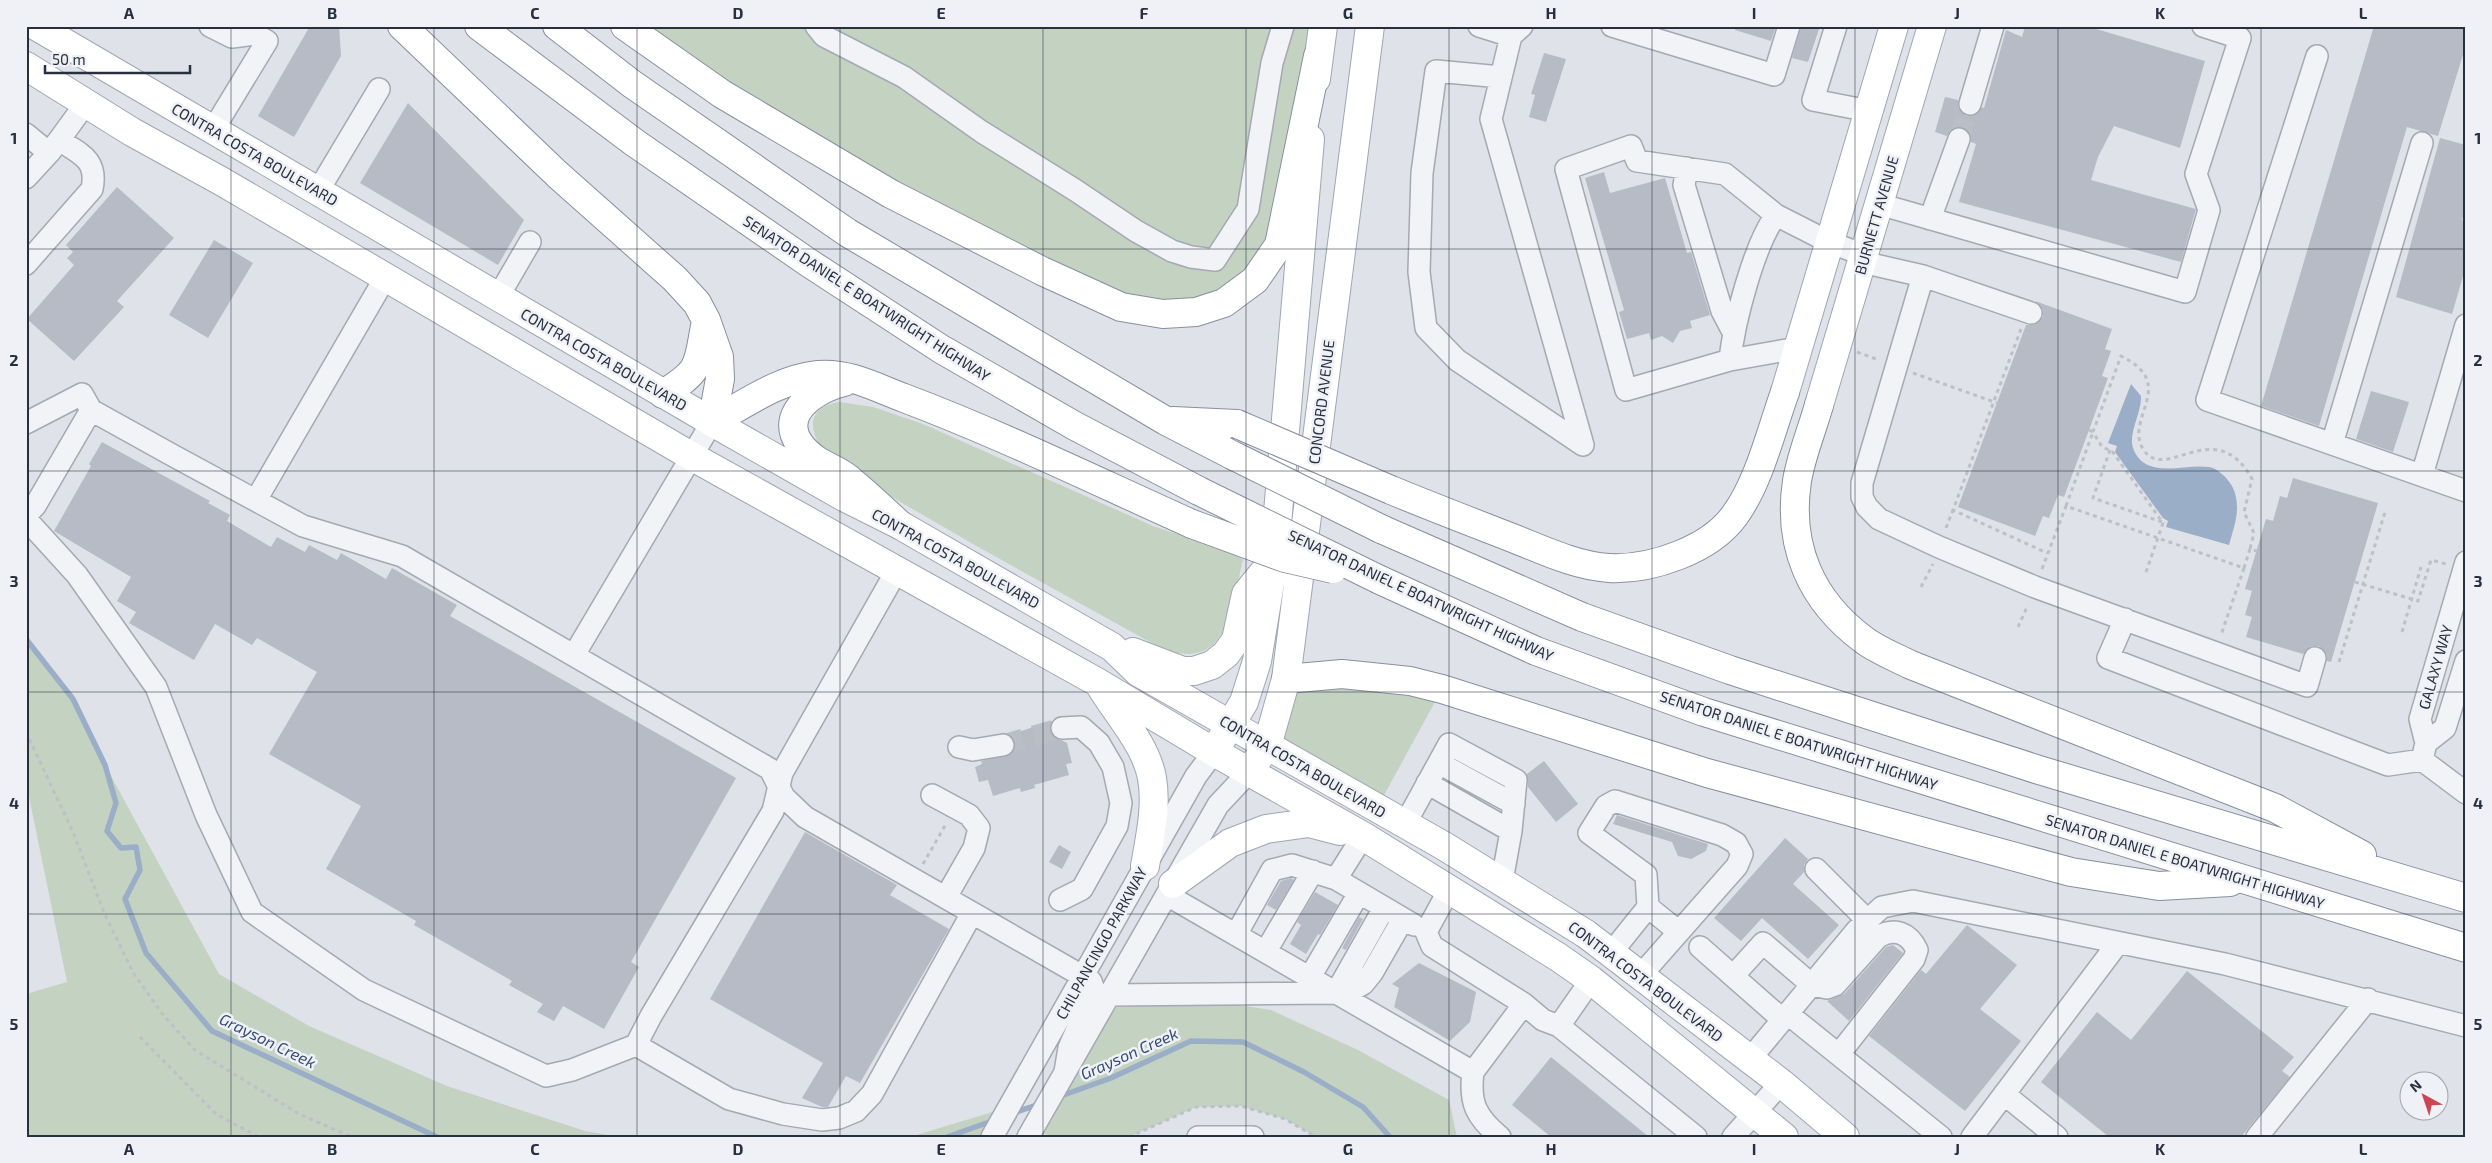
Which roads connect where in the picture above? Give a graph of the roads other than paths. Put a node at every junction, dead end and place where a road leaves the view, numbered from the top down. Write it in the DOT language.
graph roads {
  1 [pos="36,26"];
  2 [pos="210,26"];
  3 [pos="402,26"];
  4 [pos="479,26"];
  5 [pos="557,26"];
  6 [pos="625,26"];
  7 [pos="816,26"];
  8 [pos="1283,26"];
  9 [pos="1323,26"];
  10 [pos="1370,26"];
  11 [pos="1479,26"];
  12 [pos="1612,26"];
  13 [pos="1789,26"];
  14 [pos="1836,26"];
  15 [pos="1894,26"];
  16 [pos="1932,26"];
  17 [pos="1993,26"];
  18 [pos="2203,26"];
  19 [pos="254,30"];
  20 [pos="1516,31"];
  21 [pos="1318,56"];
  22 [pos="2317,56"];
  23 [pos="26,66"];
  24 [pos="1501,77"];
  25 [pos="379,88"];
  26 [pos="86,103"];
  27 [pos="1970,104"];
  28 [pos="1869,112"];
  29 [pos="213,130"];
  30 [pos="26,134"];
  31 [pos="1959,139"];
  32 [pos="2422,143"];
  33 [pos="54,146"];
  34 [pos="1687,168"];
  35 [pos="26,178"];
  36 [pos="318,191"];
  37 [pos="1879,204"];
  38 [pos="1776,215"];
  39 [pos="1930,218"];
  40 [pos="530,242"];
  41 [pos="1830,242"];
  42 [pos="1863,258"];
  43 [pos="26,264"];
  44 [pos="1923,276"];
  45 [pos="385,278"];
  46 [pos="498,297"];
  47 [pos="2031,312"];
  48 [pos="706,320"];
  49 [pos="2466,326"];
  50 [pos="1733,332"];
  51 [pos="1798,348"];
  52 [pos="1730,360"];
  53 [pos="855,379"];
  54 [pos="663,394"];
  55 [pos="91,410"];
  56 [pos="1166,421"];
  57 [pos="712,422"];
  58 [pos="26,423"];
  59 [pos="2332,444"];
  60 [pos="691,456"];
  61 [pos="2422,475"];
  62 [pos="2466,491"];
  63 [pos="256,500"];
  64 [pos="26,515"];
  65 [pos="26,519"];
  66 [pos="900,525"];
  67 [pos="1274,559"];
  68 [pos="2465,566"];
  69 [pos="897,570"];
  70 [pos="1380,580"];
  71 [pos="2125,620"];
  72 [pos="1112,646"];
  73 [pos="574,656"];
  74 [pos="2315,658"];
  75 [pos="2466,661"];
  76 [pos="1286,679"];
  77 [pos="1097,682"];
  78 [pos="1231,725"];
  79 [pos="1062,728"];
  80 [pos="1003,745"];
  81 [pos="1267,746"];
  82 [pos="959,747"];
  83 [pos="2424,751"];
  84 [pos="1214,752"];
  85 [pos="1249,772"];
  86 [pos="1427,783"];
  87 [pos="777,786"];
  88 [pos="2466,792"];
  89 [pos="932,795"];
  90 [pos="1405,824"];
  91 [pos="1512,831"];
  92 [pos="1363,836"];
  93 [pos="1145,866"];
  94 [pos="1816,869"];
  95 [pos="1314,871"];
  96 [pos="1336,879"];
  97 [pos="2246,881"];
  98 [pos="1502,882"];
  99 [pos="2411,882"];
  100 [pos="1170,889"];
  101 [pos="1449,890"];
  102 [pos="1359,893"];
  103 [pos="946,898"];
  104 [pos="2466,898"];
  105 [pos="1060,900"];
  106 [pos="1648,907"];
  107 [pos="1384,908"];
  108 [pos="972,913"];
  109 [pos="1403,919"];
  110 [pos="1867,920"];
  111 [pos="1426,932"];
  112 [pos="1679,932"];
  113 [pos="1236,935"];
  114 [pos="2118,943"];
  115 [pos="1700,947"];
  116 [pos="2466,948"];
  117 [pos="1266,951"];
  118 [pos="1611,952"];
  119 [pos="1084,975"];
  120 [pos="1641,975"];
  121 [pos="1733,976"];
  122 [pos="1310,978"];
  123 [pos="1591,980"];
  124 [pos="1812,985"];
  125 [pos="1336,993"];
  126 [pos="2368,999"];
  127 [pos="1105,1002"];
  128 [pos="1524,1004"];
  129 [pos="1634,1014"];
  130 [pos="1786,1017"];
  131 [pos="1559,1026"];
  132 [pos="2466,1026"];
  133 [pos="636,1045"];
  134 [pos="1838,1054"];
  135 [pos="1750,1059"];
  136 [pos="1065,1072"];
  137 [pos="1472,1072"];
  138 [pos="1781,1083"];
  139 [pos="2004,1094"];
  140 [pos="1754,1113"];
  141 [pos="1029,1134"];
  142 [pos="992,1137"];
  143 [pos="1198,1137"];
  144 [pos="1253,1137"];
  145 [pos="1500,1137"];
  146 [pos="1696,1137"];
  147 [pos="1733,1137"];
  148 [pos="1784,1137"];
  149 [pos="1845,1137"];
  150 [pos="1941,1137"];
  151 [pos="1972,1137"];
  152 [pos="2057,1137"];
  153 [pos="2257,1137"];
  1 -- 29 [label="main road, CONTRA COSTA BOULEVARD"];
  2 -- 19 [label="street"];
  3 -- 48 [label="main road"];
  4 -- 70 [label="main road, SENATOR DANIEL E BOATWRIGHT HIGHWAY, bridge"];
  5 -- 56 [label="main road"];
  6 -- 21 [label="main road"];
  7 -- 8 [label="street"];
  9 -- 21 [label="main road, CONCORD AVENUE"];
  10 -- 76 [label="main road, CONCORD AVENUE"];
  11 -- 20 [label="street"];
  12 -- 13 [label="street"];
  14 -- 28 [label="street"];
  15 -- 28 [label="main road"];
  16 -- 37 [label="main road, BURNETT AVENUE"];
  17 -- 27 [label="street"];
  18 -- 39 [label="street"];
  19 -- 29 [label="street"];
  20 -- 24 [label="street"];
  21 -- 67 [label="main road, CONCORD AVENUE"];
  22 -- 59 [label="street"];
  23 -- 26 [label="main road, CONTRA COSTA BOULEVARD"];
  24 -- 24 [label="street"];
  25 -- 36 [label="street"];
  26 -- 33 [label="street"];
  26 -- 45 [label="main road, CONTRA COSTA BOULEVARD"];
  28 -- 41 [label="main road"];
  29 -- 36 [label="main road, CONTRA COSTA BOULEVARD"];
  30 -- 33 [label="street"];
  31 -- 39 [label="street"];
  32 -- 59 [label="street"];
  33 -- 35 [label="street"];
  33 -- 43 [label="street"];
  34 -- 38 [label="street"];
  34 -- 50 [label="street"];
  34 -- 52 [label="street"];
  36 -- 46 [label="main road, CONTRA COSTA BOULEVARD"];
  37 -- 39 [label="street"];
  37 -- 42 [label="main road, BURNETT AVENUE"];
  38 -- 41 [label="street"];
  38 -- 50 [label="street"];
  40 -- 46 [label="street"];
  41 -- 42 [label="street"];
  41 -- 51 [label="main road"];
  42 -- 44 [label="street"];
  42 -- 99 [label="main road, BURNETT AVENUE"];
  44 -- 47 [label="street"];
  44 -- 71 [label="street"];
  45 -- 60 [label="main road, CONTRA COSTA BOULEVARD"];
  45 -- 63 [label="street"];
  46 -- 54 [label="main road, CONTRA COSTA BOULEVARD"];
  48 -- 54 [label="main road"];
  48 -- 57 [label="main road"];
  49 -- 61 [label="street"];
  50 -- 52 [label="street"];
  51 -- 52 [label="street"];
  51 -- 56 [label="main road, bridge"];
  53 -- 57 [label="main road"];
  53 -- 66 [label="main road"];
  53 -- 70 [label="main road, bridge"];
  54 -- 57 [label="main road, CONTRA COSTA BOULEVARD"];
  55 -- 58 [label="street"];
  55 -- 63 [label="street"];
  55 -- 64 [label="street"];
  56 -- 99 [label="main road, bridge"];
  57 -- 60 [label="street"];
  57 -- 66 [label="main road, CONTRA COSTA BOULEVARD"];
  59 -- 61 [label="street"];
  60 -- 69 [label="main road, CONTRA COSTA BOULEVARD"];
  60 -- 73 [label="street"];
  61 -- 62 [label="street"];
  63 -- 73 [label="street"];
  65 -- 133 [label="street"];
  66 -- 72 [label="main road, CONTRA COSTA BOULEVARD"];
  67 -- 72 [label="main road"];
  67 -- 78 [label="main road, CONCORD AVENUE"];
  68 -- 83 [label="street, GALAXY WAY"];
  69 -- 77 [label="main road, CONTRA COSTA BOULEVARD"];
  69 -- 87 [label="street"];
  70 -- 97 [label="main road, SENATOR DANIEL E BOATWRIGHT HIGHWAY"];
  71 -- 74 [label="street"];
  71 -- 83 [label="street"];
  72 -- 78 [label="main road, CONTRA COSTA BOULEVARD"];
  73 -- 87 [label="street"];
  75 -- 83 [label="street, GALAXY WAY"];
  76 -- 81 [label="main road, CONCORD AVENUE"];
  76 -- 97 [label="main road"];
  77 -- 84 [label="main road, CONTRA COSTA BOULEVARD"];
  77 -- 93 [label="main road"];
  78 -- 81 [label="main road, CONTRA COSTA BOULEVARD"];
  78 -- 84 [label="main road, CONCORD AVENUE"];
  79 -- 105 [label="street"];
  80 -- 82 [label="street"];
  81 -- 85 [label="main road, CONCORD AVENUE"];
  81 -- 90 [label="main road, CONTRA COSTA BOULEVARD"];
  83 -- 88 [label="street"];
  84 -- 85 [label="main road, CONTRA COSTA BOULEVARD"];
  84 -- 93 [label="street, CHILPANCINGO PARKWAY"];
  85 -- 92 [label="main road, CONTRA COSTA BOULEVARD"];
  85 -- 100 [label="street"];
  86 -- 90 [label="street"];
  86 -- 91 [label="street"];
  86 -- 91 [label="street"];
  87 -- 103 [label="street"];
  87 -- 133 [label="street"];
  89 -- 103 [label="street"];
  90 -- 98 [label="main road, CONTRA COSTA BOULEVARD"];
  91 -- 98 [label="street"];
  92 -- 96 [label="street"];
  92 -- 100 [label="main road"];
  92 -- 101 [label="main road, CONTRA COSTA BOULEVARD"];
  93 -- 119 [label="street, CHILPANCINGO PARKWAY"];
  94 -- 110 [label="street"];
  95 -- 96 [label="street"];
  95 -- 113 [label="street"];
  95 -- 117 [label="street"];
  96 -- 102 [label="street"];
  97 -- 116 [label="main road, SENATOR DANIEL E BOATWRIGHT HIGHWAY"];
  98 -- 118 [label="main road, CONTRA COSTA BOULEVARD"];
  99 -- 104 [label="main road"];
  100 -- 113 [label="street"];
  100 -- 127 [label="street"];
  101 -- 111 [label="street"];
  101 -- 123 [label="main road, CONTRA COSTA BOULEVARD"];
  102 -- 107 [label="street"];
  102 -- 122 [label="street"];
  103 -- 108 [label="street"];
  106 -- 112 [label="street"];
  106 -- 112 [label="street"];
  106 -- 118 [label="street"];
  107 -- 109 [label="street"];
  107 -- 125 [label="street"];
  108 -- 119 [label="street"];
  108 -- 133 [label="street"];
  109 -- 111 [label="street"];
  109 -- 125 [label="street"];
  110 -- 114 [label="street"];
  110 -- 124 [label="street"];
  111 -- 128 [label="street"];
  112 -- 120 [label="street"];
  113 -- 117 [label="street"];
  114 -- 126 [label="street"];
  114 -- 139 [label="street"];
  115 -- 121 [label="street"];
  117 -- 122 [label="street"];
  118 -- 120 [label="main road, CONTRA COSTA BOULEVARD"];
  119 -- 136 [label="street"];
  119 -- 142 [label="street, CHILPANCINGO PARKWAY"];
  120 -- 135 [label="main road, CONTRA COSTA BOULEVARD"];
  121 -- 124 [label="street"];
  121 -- 130 [label="street"];
  122 -- 125 [label="street"];
  123 -- 129 [label="main road, CONTRA COSTA BOULEVARD"];
  123 -- 131 [label="street"];
  124 -- 130 [label="street"];
  124 -- 134 [label="street"];
  125 -- 127 [label="street"];
  125 -- 137 [label="street"];
  126 -- 132 [label="street"];
  126 -- 153 [label="street"];
  127 -- 136 [label="street"];
  128 -- 131 [label="street"];
  128 -- 137 [label="street"];
  129 -- 135 [label="main road"];
  129 -- 140 [label="main road, CONTRA COSTA BOULEVARD"];
  130 -- 134 [label="street"];
  130 -- 135 [label="street"];
  131 -- 146 [label="street"];
  134 -- 150 [label="street"];
  135 -- 138 [label="main road, CONTRA COSTA BOULEVARD"];
  136 -- 141 [label="street"];
  137 -- 145 [label="street"];
  138 -- 140 [label="street"];
  138 -- 149 [label="main road, CONTRA COSTA BOULEVARD"];
  139 -- 151 [label="street"];
  139 -- 152 [label="street"];
  140 -- 147 [label="street"];
  140 -- 148 [label="main road, CONTRA COSTA BOULEVARD"];
  143 -- 144 [label="street"];
}
